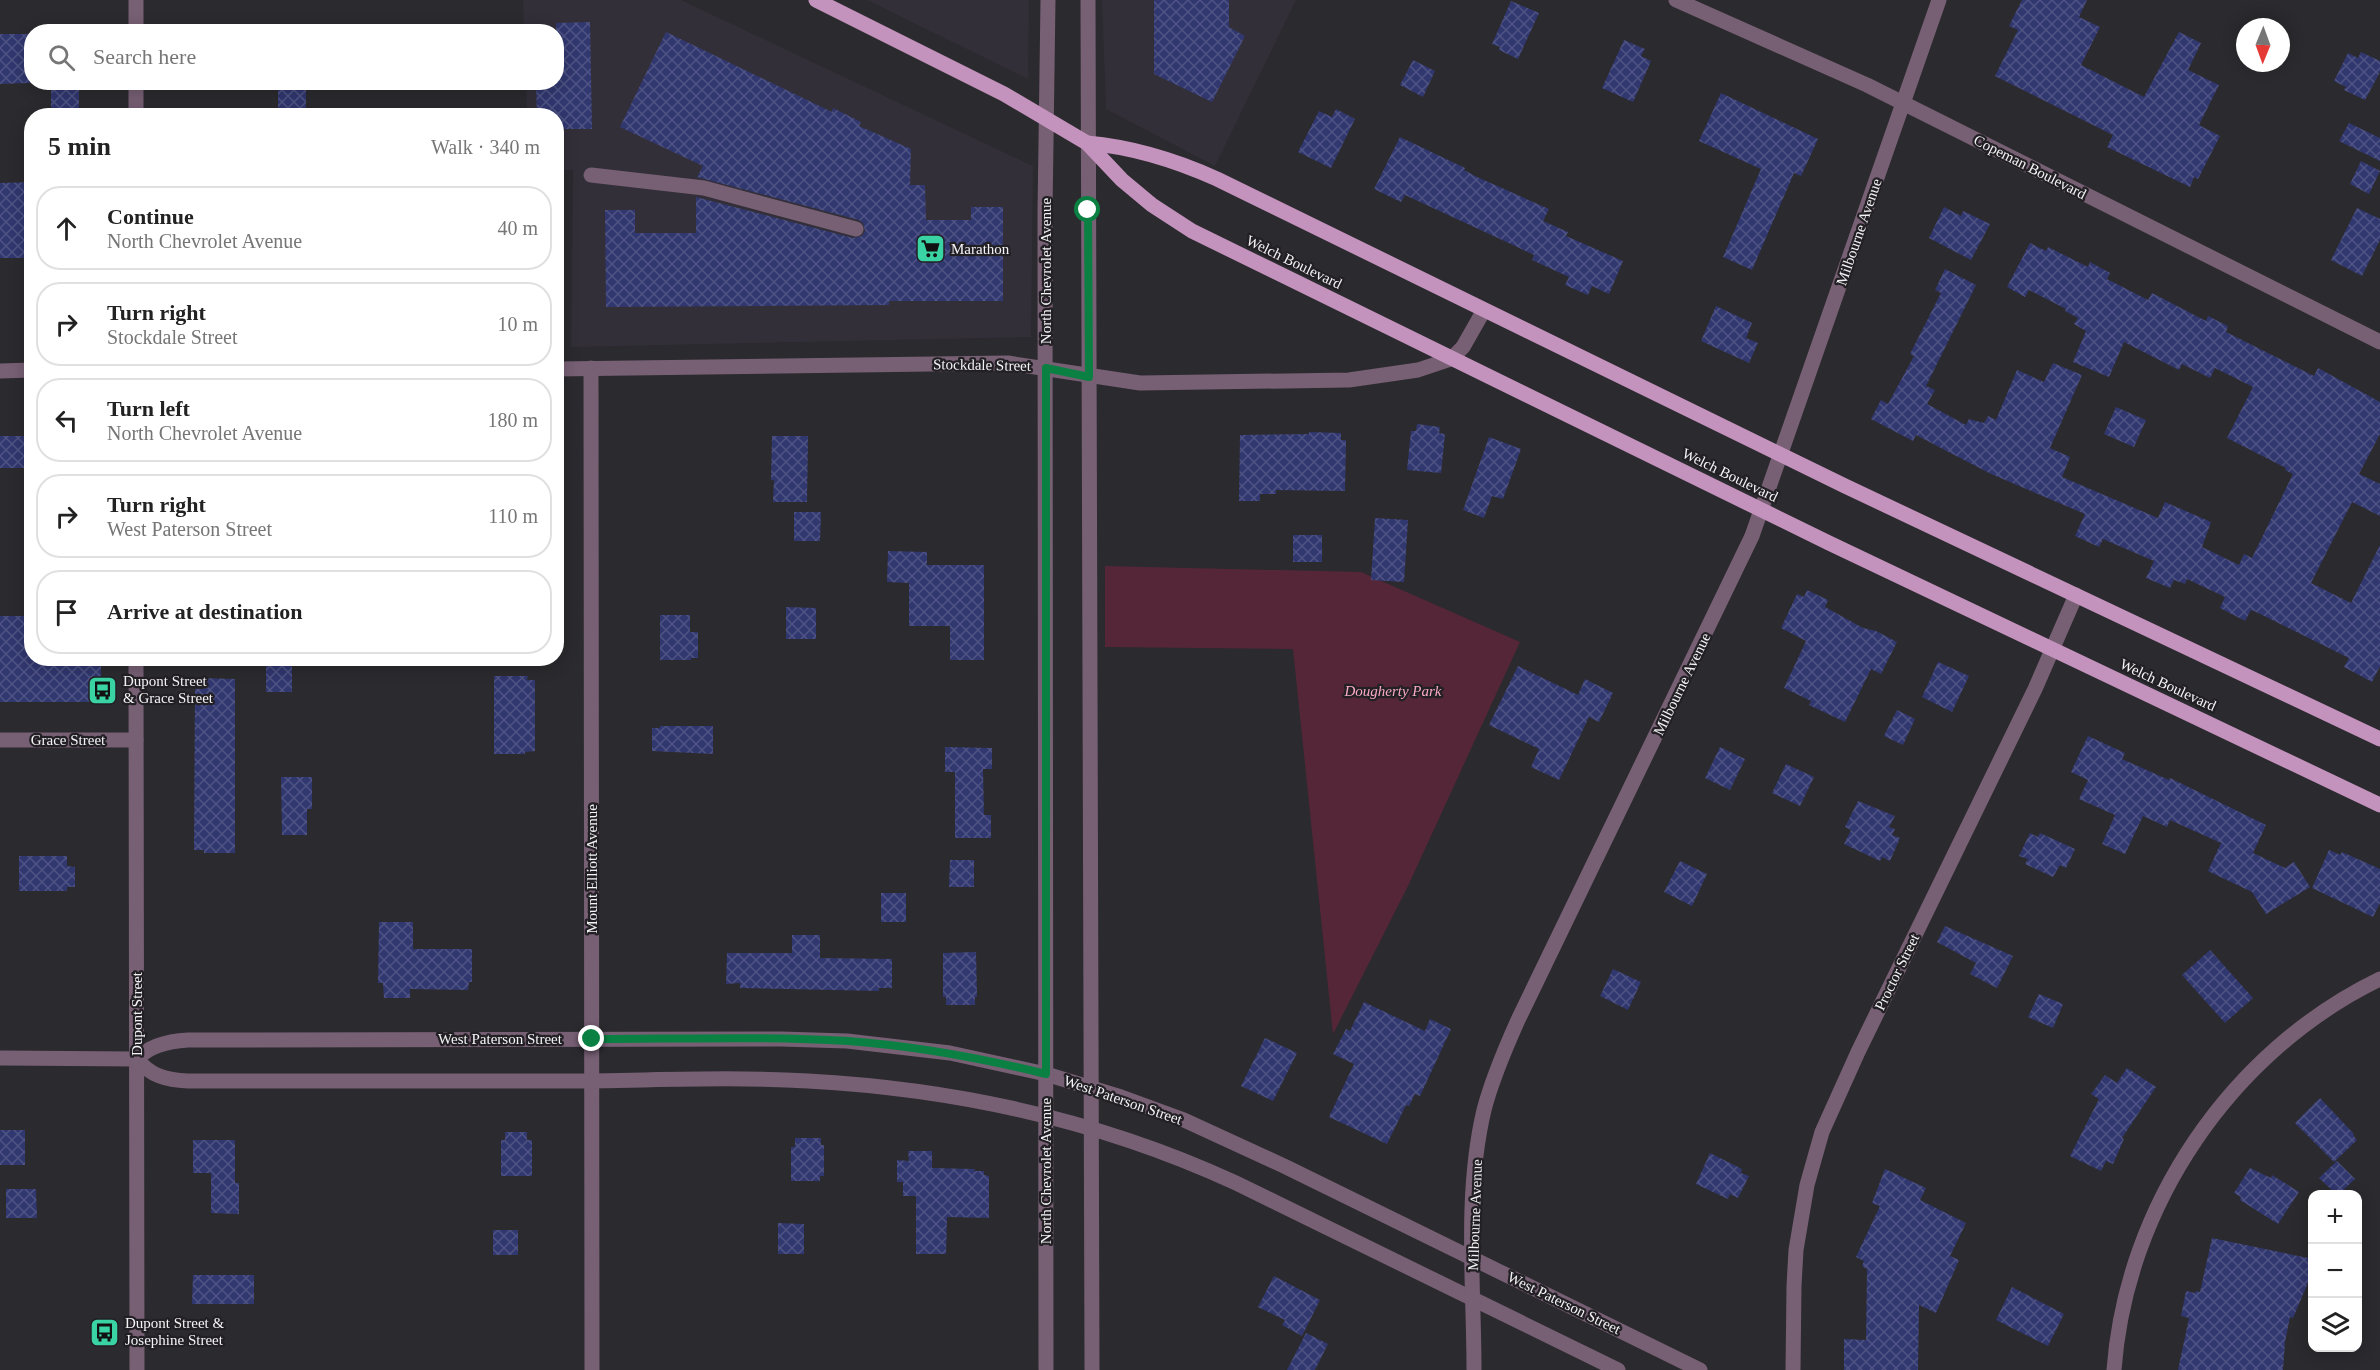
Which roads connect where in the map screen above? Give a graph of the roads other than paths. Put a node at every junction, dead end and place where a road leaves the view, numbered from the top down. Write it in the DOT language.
graph roads {
  1 [pos="136,0"];
  2 [pos="816,0"];
  3 [pos="1048,0"];
  4 [pos="1088,0"];
  5 [pos="1676,0"];
  6 [pos="1939,0"];
  7 [pos="136,24"];
  8 [pos="136,90"];
  9 [pos="1903,103"];
  10 [pos="136,108"];
  11 [pos="1047,119"];
  12 [pos="1087,143"];
  13 [pos="591,175"];
  14 [pos="856,229"];
  15 [pos="1484,310"];
  16 [pos="2380,342"];
  17 [pos="1451,359"];
  18 [pos="591,368"];
  19 [pos="1046,368"];
  20 [pos="564,369"];
  21 [pos="24,370"];
  22 [pos="0,371"];
  23 [pos="1089,377"];
  24 [pos="1782,454"];
  25 [pos="1762,510"];
  26 [pos="2076,595"];
  27 [pos="2050,650"];
  28 [pos="136,666"];
  29 [pos="2380,739"];
  30 [pos="0,740"];
  31 [pos="136,740"];
  32 [pos="2380,805"];
  33 [pos="2380,979"];
  34 [pos="592,1039"];
  35 [pos="0,1058"];
  36 [pos="137,1059"];
  37 [pos="1046,1074"];
  38 [pos="592,1080"];
  39 [pos="1092,1088"];
  40 [pos="1046,1117"];
  41 [pos="1092,1129"];
  42 [pos="1473,1259"];
  43 [pos="1474,1300"];
  44 [pos="137,1370"];
  45 [pos="592,1370"];
  46 [pos="1046,1370"];
  47 [pos="1092,1370"];
  48 [pos="1474,1370"];
  49 [pos="1618,1370"];
  50 [pos="1700,1370"];
  51 [pos="1793,1370"];
  52 [pos="2114,1370"];
  1 -- 7 [label="street"];
  2 -- 11 [label="main road, Welch Boulevard"];
  3 -- 11 [label="street, North Chevrolet Avenue"];
  4 -- 12 [label="street"];
  5 -- 9 [label="street, Copeman Boulevard"];
  6 -- 9 [label="street, Milbourne Avenue"];
  8 -- 10 [label="street"];
  9 -- 16 [label="street, Copeman Boulevard"];
  9 -- 24 [label="street, Milbourne Avenue"];
  11 -- 12 [label="main road, Welch Boulevard"];
  11 -- 19 [label="street, North Chevrolet Avenue"];
  12 -- 15 [label="main road, Welch Boulevard"];
  12 -- 17 [label="main road, Welch Boulevard"];
  12 -- 23 [label="street"];
  13 -- 14 [label="street"];
  15 -- 17 [label="street"];
  15 -- 24 [label="main road, Welch Boulevard"];
  17 -- 23 [label="street, Stockdale Street"];
  17 -- 25 [label="main road, Welch Boulevard"];
  18 -- 19 [label="street, Stockdale Street"];
  18 -- 20 [label="street, Stockdale Street"];
  18 -- 34 [label="street, Mount Elliott Avenue"];
  19 -- 23 [label="street, Stockdale Street"];
  19 -- 37 [label="street, North Chevrolet Avenue"];
  21 -- 22 [label="street"];
  23 -- 39 [label="street"];
  24 -- 25 [label="street, Milbourne Avenue"];
  24 -- 26 [label="main road, Welch Boulevard"];
  25 -- 27 [label="main road, Welch Boulevard"];
  25 -- 42 [label="street, Milbourne Avenue"];
  26 -- 27 [label="street, Proctor Street"];
  26 -- 29 [label="main road, Welch Boulevard"];
  27 -- 32 [label="main road, Welch Boulevard"];
  27 -- 51 [label="street, Proctor Street"];
  28 -- 31 [label="street, Dupont Street"];
  30 -- 31 [label="street, Grace Street"];
  31 -- 36 [label="street, Dupont Street"];
  33 -- 52 [label="street"];
  34 -- 36 [label="street, West Paterson Street"];
  34 -- 37 [label="street, West Paterson Street"];
  34 -- 38 [label="street, Mount Elliott Avenue"];
  35 -- 36 [label="street"];
  36 -- 38 [label="street"];
  36 -- 44 [label="street, Dupont Street"];
  37 -- 39 [label="street, West Paterson Street"];
  37 -- 40 [label="street, North Chevrolet Avenue"];
  38 -- 40 [label="street"];
  38 -- 45 [label="street, Mount Elliott Avenue"];
  39 -- 41 [label="street"];
  39 -- 42 [label="street, West Paterson Street"];
  40 -- 41 [label="street"];
  40 -- 46 [label="street, North Chevrolet Avenue"];
  41 -- 43 [label="street"];
  41 -- 47 [label="street"];
  42 -- 43 [label="street, Milbourne Avenue"];
  42 -- 50 [label="street, West Paterson Street"];
  43 -- 48 [label="street, Milbourne Avenue"];
  43 -- 49 [label="street"];
}
